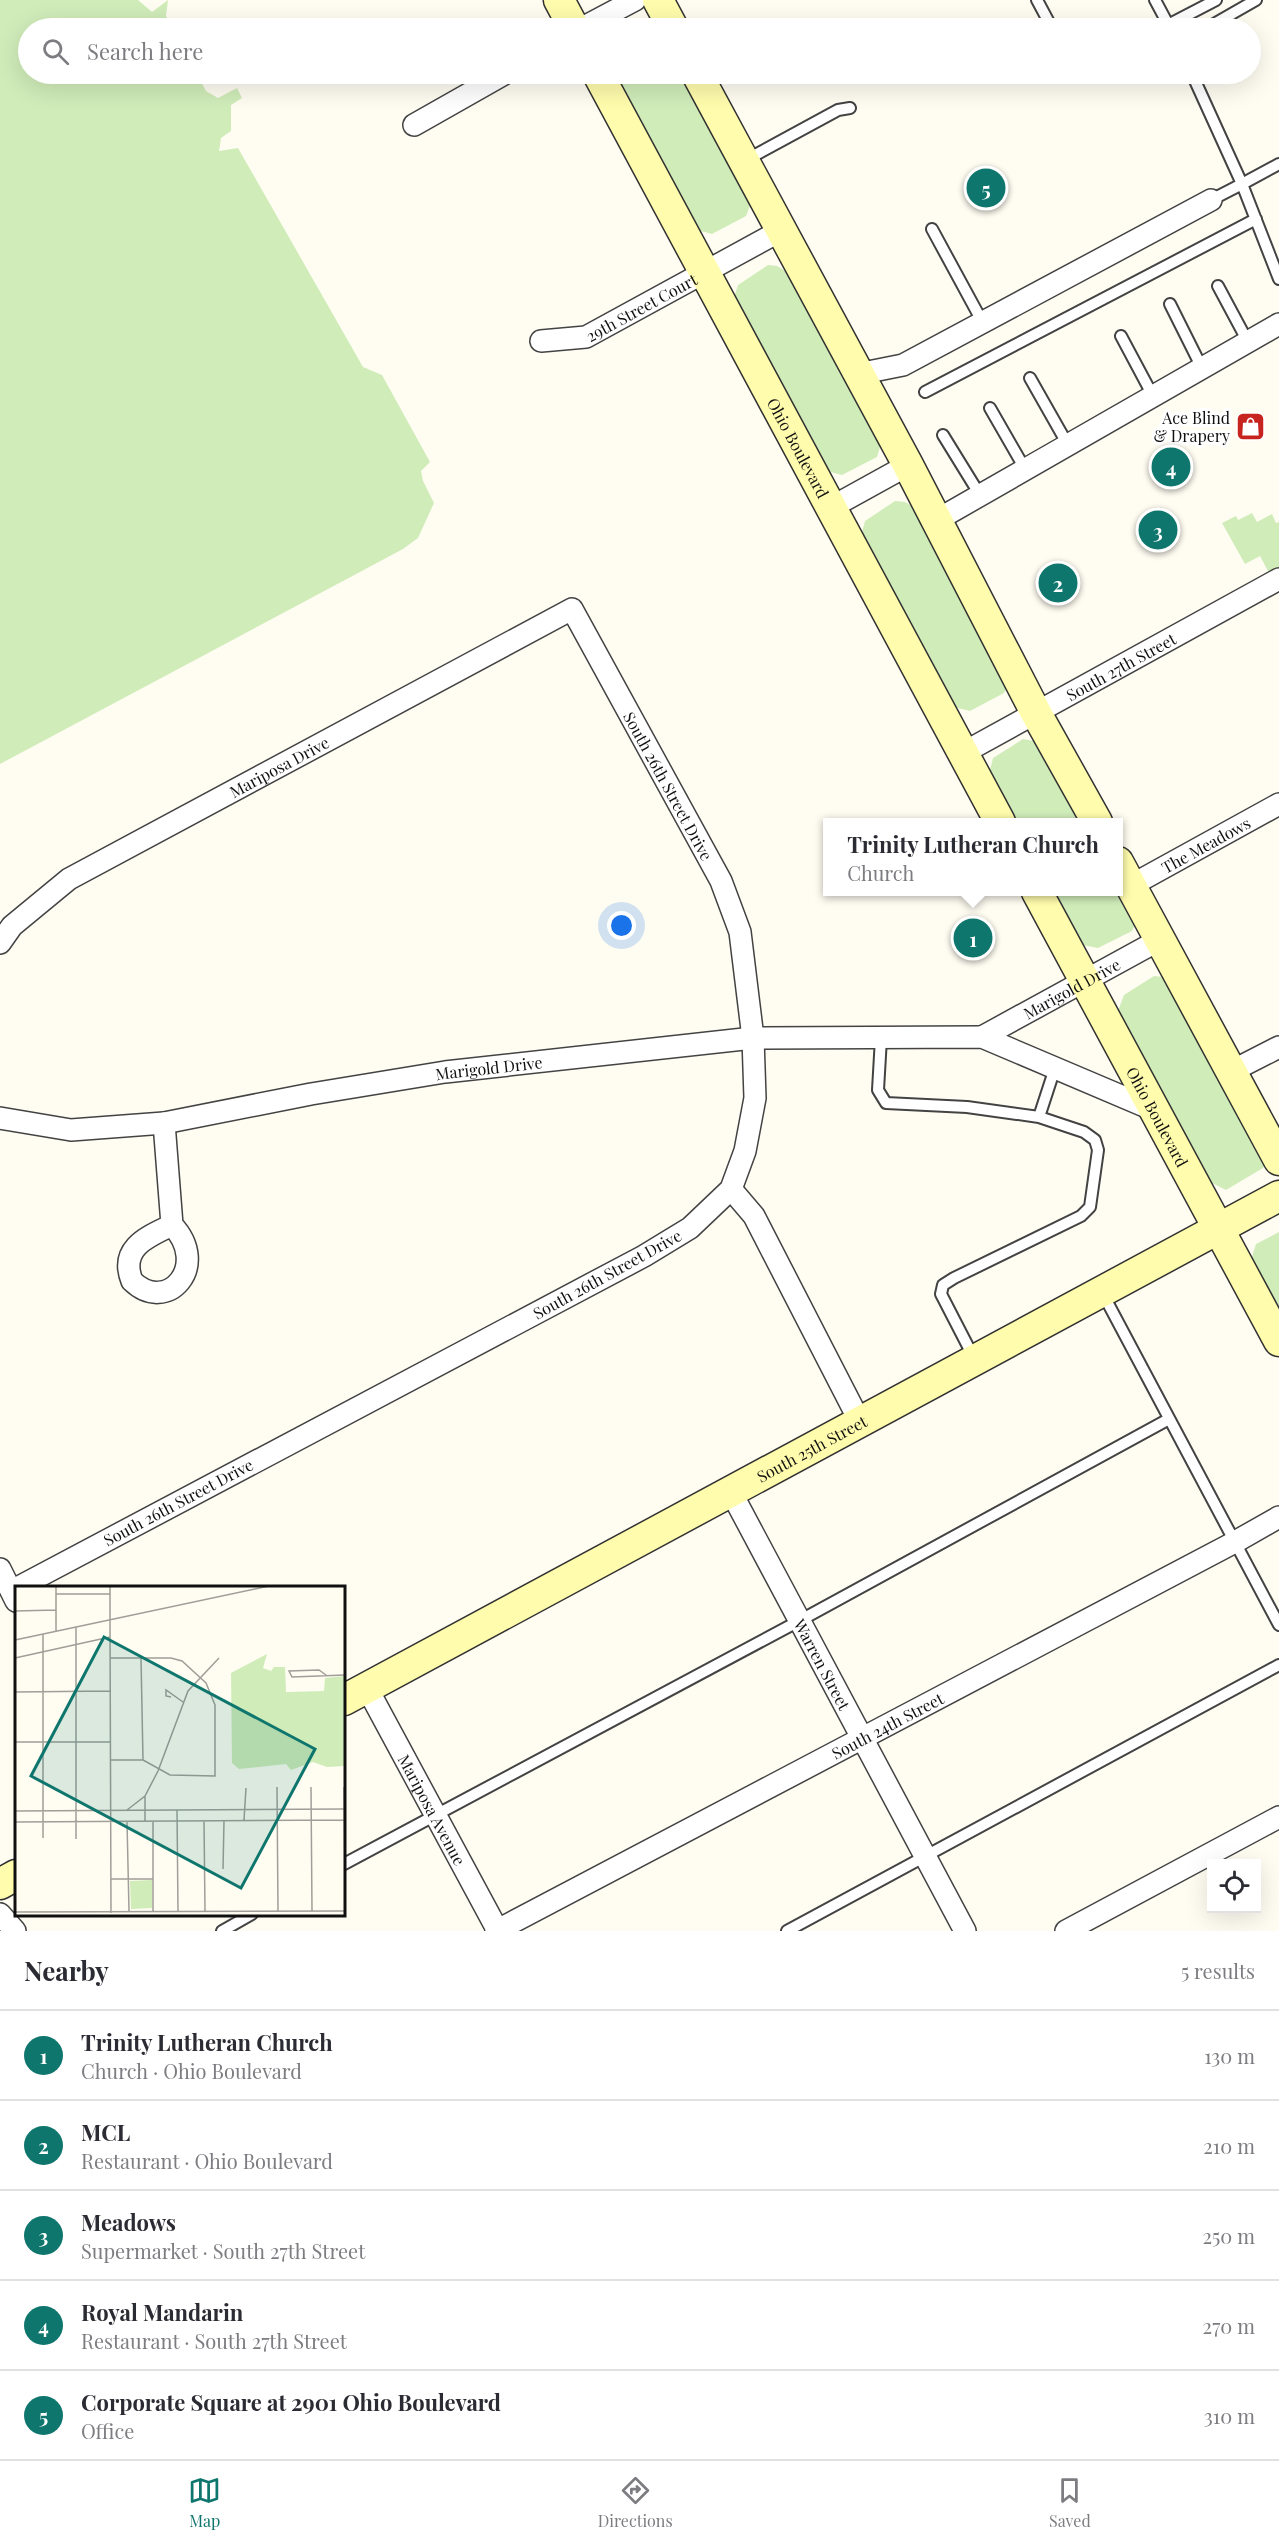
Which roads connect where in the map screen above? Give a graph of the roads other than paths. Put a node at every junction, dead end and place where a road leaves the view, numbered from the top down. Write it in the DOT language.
graph roads {
  1 [pos="559,0"];
  2 [pos="635,0"];
  3 [pos="658,0"];
  4 [pos="1037,0"];
  5 [pos="1155,0"];
  6 [pos="1215,0"];
  7 [pos="1250,1"];
  8 [pos="569,18"];
  9 [pos="601,18"];
  10 [pos="668,18"];
  11 [pos="1047,18"];
  12 [pos="1164,18"];
  13 [pos="1184,18"];
  14 [pos="1223,18"];
  15 [pos="486,84"];
  16 [pos="603,84"];
  17 [pos="702,84"];
  18 [pos="1197,84"];
  19 [pos="850,108"];
  20 [pos="414,125"];
  21 [pos="744,162"];
  22 [pos="1279,164"];
  23 [pos="1242,184"];
  24 [pos="1211,200"];
  25 [pos="1256,219"];
  26 [pos="932,230"];
  27 [pos="780,231"];
  28 [pos="705,272"];
  29 [pos="1279,279"];
  30 [pos="1218,286"];
  31 [pos="1170,304"];
  32 [pos="983,322"];
  33 [pos="1279,324"];
  34 [pos="1121,336"];
  35 [pos="542,341"];
  36 [pos="1248,342"];
  37 [pos="1202,368"];
  38 [pos="858,374"];
  39 [pos="1030,378"];
  40 [pos="925,392"];
  41 [pos="1153,396"];
  42 [pos="990,408"];
  43 [pos="943,435"];
  44 [pos="1068,445"];
  45 [pos="908,465"];
  46 [pos="1025,469"];
  47 [pos="980,495"];
  48 [pos="832,507"];
  49 [pos="937,520"];
  50 [pos="1279,579"];
  51 [pos="572,609"];
  52 [pos="1036,713"];
  53 [pos="963,753"];
  54 [pos="1279,804"];
  55 [pos="998,818"];
  56 [pos="1095,818"];
  57 [pos="1125,874"];
  58 [pos="1040,896"];
  59 [pos="1161,939"];
  60 [pos="0,944"];
  61 [pos="1085,981"];
  62 [pos="982,1037"];
  63 [pos="753,1038"];
  64 [pos="881,1038"];
  65 [pos="1279,1047"];
  66 [pos="1055,1068"];
  67 [pos="1232,1071"];
  68 [pos="1154,1110"];
  69 [pos="1040,1117"];
  70 [pos="0,1119"];
  71 [pos="164,1123"];
  72 [pos="1279,1160"];
  73 [pos="730,1188"];
  74 [pos="1279,1196"];
  75 [pos="172,1225"];
  76 [pos="1219,1229"];
  77 [pos="1102,1293"];
  78 [pos="1279,1341"];
  79 [pos="975,1361"];
  80 [pos="1169,1419"];
  81 [pos="860,1422"];
  82 [pos="731,1492"];
  83 [pos="1279,1517"];
  84 [pos="1235,1542"];
  85 [pos="0,1569"];
  86 [pos="26,1586"];
  87 [pos="15,1592"];
  88 [pos="799,1621"];
  89 [pos="1279,1625"];
  90 [pos="1279,1665"];
  91 [pos="355,1694"];
  92 [pos="861,1738"];
  93 [pos="435,1813"];
  94 [pos="1279,1817"];
  95 [pos="925,1858"];
  96 [pos="345,1863"];
  97 [pos="15,1876"];
  98 [pos="0,1884"];
  99 [pos="0,1914"];
  100 [pos="248,1916"];
  101 [pos="15,1931"];
  102 [pos="222,1931"];
  103 [pos="497,1931"];
  104 [pos="787,1931"];
  105 [pos="965,1931"];
  106 [pos="1066,1931"];
  1 -- 8 [label="street"];
  2 -- 9 [label="street"];
  3 -- 10 [label="street"];
  4 -- 11 [label="lane"];
  5 -- 12 [label="lane"];
  6 -- 13 [label="lane"];
  7 -- 14 [label="lane"];
  15 -- 20 [label="street"];
  16 -- 28 [label="street, Ohio Boulevard"];
  17 -- 21 [label="street"];
  18 -- 23 [label="lane"];
  19 -- 21 [label="lane"];
  21 -- 27 [label="street"];
  22 -- 23 [label="lane"];
  23 -- 24 [label="lane"];
  23 -- 25 [label="lane"];
  24 -- 32 [label="street"];
  25 -- 29 [label="lane"];
  25 -- 40 [label="lane"];
  26 -- 32 [label="lane"];
  27 -- 28 [label="street, 29th Street Court"];
  27 -- 38 [label="street"];
  28 -- 35 [label="street, 29th Street Court"];
  28 -- 48 [label="street, Ohio Boulevard"];
  30 -- 36 [label="lane"];
  31 -- 37 [label="lane"];
  32 -- 38 [label="street"];
  33 -- 36 [label="street"];
  34 -- 41 [label="lane"];
  36 -- 37 [label="street"];
  37 -- 41 [label="street"];
  38 -- 45 [label="street"];
  39 -- 44 [label="lane"];
  41 -- 44 [label="street"];
  42 -- 46 [label="lane"];
  43 -- 47 [label="lane"];
  44 -- 46 [label="street"];
  45 -- 48 [label="street"];
  45 -- 49 [label="street"];
  46 -- 47 [label="street"];
  47 -- 49 [label="street"];
  48 -- 53 [label="street, Ohio Boulevard"];
  49 -- 52 [label="street"];
  50 -- 52 [label="street, South 27th Street"];
  51 -- 60 [label="street, Mariposa Drive"];
  51 -- 63 [label="street, South 26th Street Drive"];
  52 -- 53 [label="street, South 27th Street"];
  52 -- 56 [label="street"];
  53 -- 55 [label="street, Ohio Boulevard"];
  54 -- 57 [label="street, The Meadows"];
  57 -- 59 [label="street"];
  58 -- 61 [label="street, Ohio Boulevard"];
  59 -- 61 [label="street, Marigold Drive"];
  59 -- 67 [label="street"];
  61 -- 62 [label="street, Marigold Drive"];
  61 -- 68 [label="street, Ohio Boulevard"];
  62 -- 64 [label="street, Marigold Drive"];
  62 -- 66 [label="street, Marigold Drive"];
  63 -- 64 [label="street, Marigold Drive"];
  63 -- 71 [label="street, Marigold Drive"];
  63 -- 73 [label="street, South 26th Street Drive"];
  64 -- 69 [label="lane"];
  65 -- 67 [label="street"];
  66 -- 68 [label="street, Marigold Drive"];
  66 -- 69 [label="lane"];
  67 -- 72 [label="street"];
  68 -- 76 [label="street, Ohio Boulevard"];
  69 -- 79 [label="lane"];
  70 -- 71 [label="street, Marigold Drive"];
  71 -- 75 [label="street"];
  73 -- 81 [label="street"];
  73 -- 86 [label="street, South 26th Street Drive"];
  74 -- 76 [label="street, South 25th Street"];
  76 -- 77 [label="street, South 25th Street"];
  76 -- 78 [label="street, Ohio Boulevard"];
  77 -- 79 [label="street, South 25th Street"];
  77 -- 80 [label="lane"];
  79 -- 81 [label="street, South 25th Street"];
  80 -- 84 [label="lane"];
  80 -- 88 [label="lane"];
  81 -- 82 [label="street, South 25th Street"];
  82 -- 88 [label="street, Warren Street"];
  82 -- 91 [label="street, South 25th Street"];
  83 -- 84 [label="street, South 24th Street"];
  84 -- 89 [label="lane"];
  84 -- 92 [label="street, South 24th Street"];
  85 -- 87 [label="street"];
  88 -- 92 [label="street, Warren Street"];
  88 -- 93 [label="lane"];
  90 -- 95 [label="lane"];
  91 -- 93 [label="street, Mariposa Avenue"];
  92 -- 95 [label="street, Warren Street"];
  92 -- 103 [label="street, South 24th Street"];
  93 -- 96 [label="lane"];
  93 -- 103 [label="street, Mariposa Avenue"];
  94 -- 106 [label="street"];
  95 -- 104 [label="lane"];
  95 -- 105 [label="street, Warren Street"];
  97 -- 98 [label="street"];
  99 -- 101 [label="street"];
  100 -- 102 [label="lane"];
}
